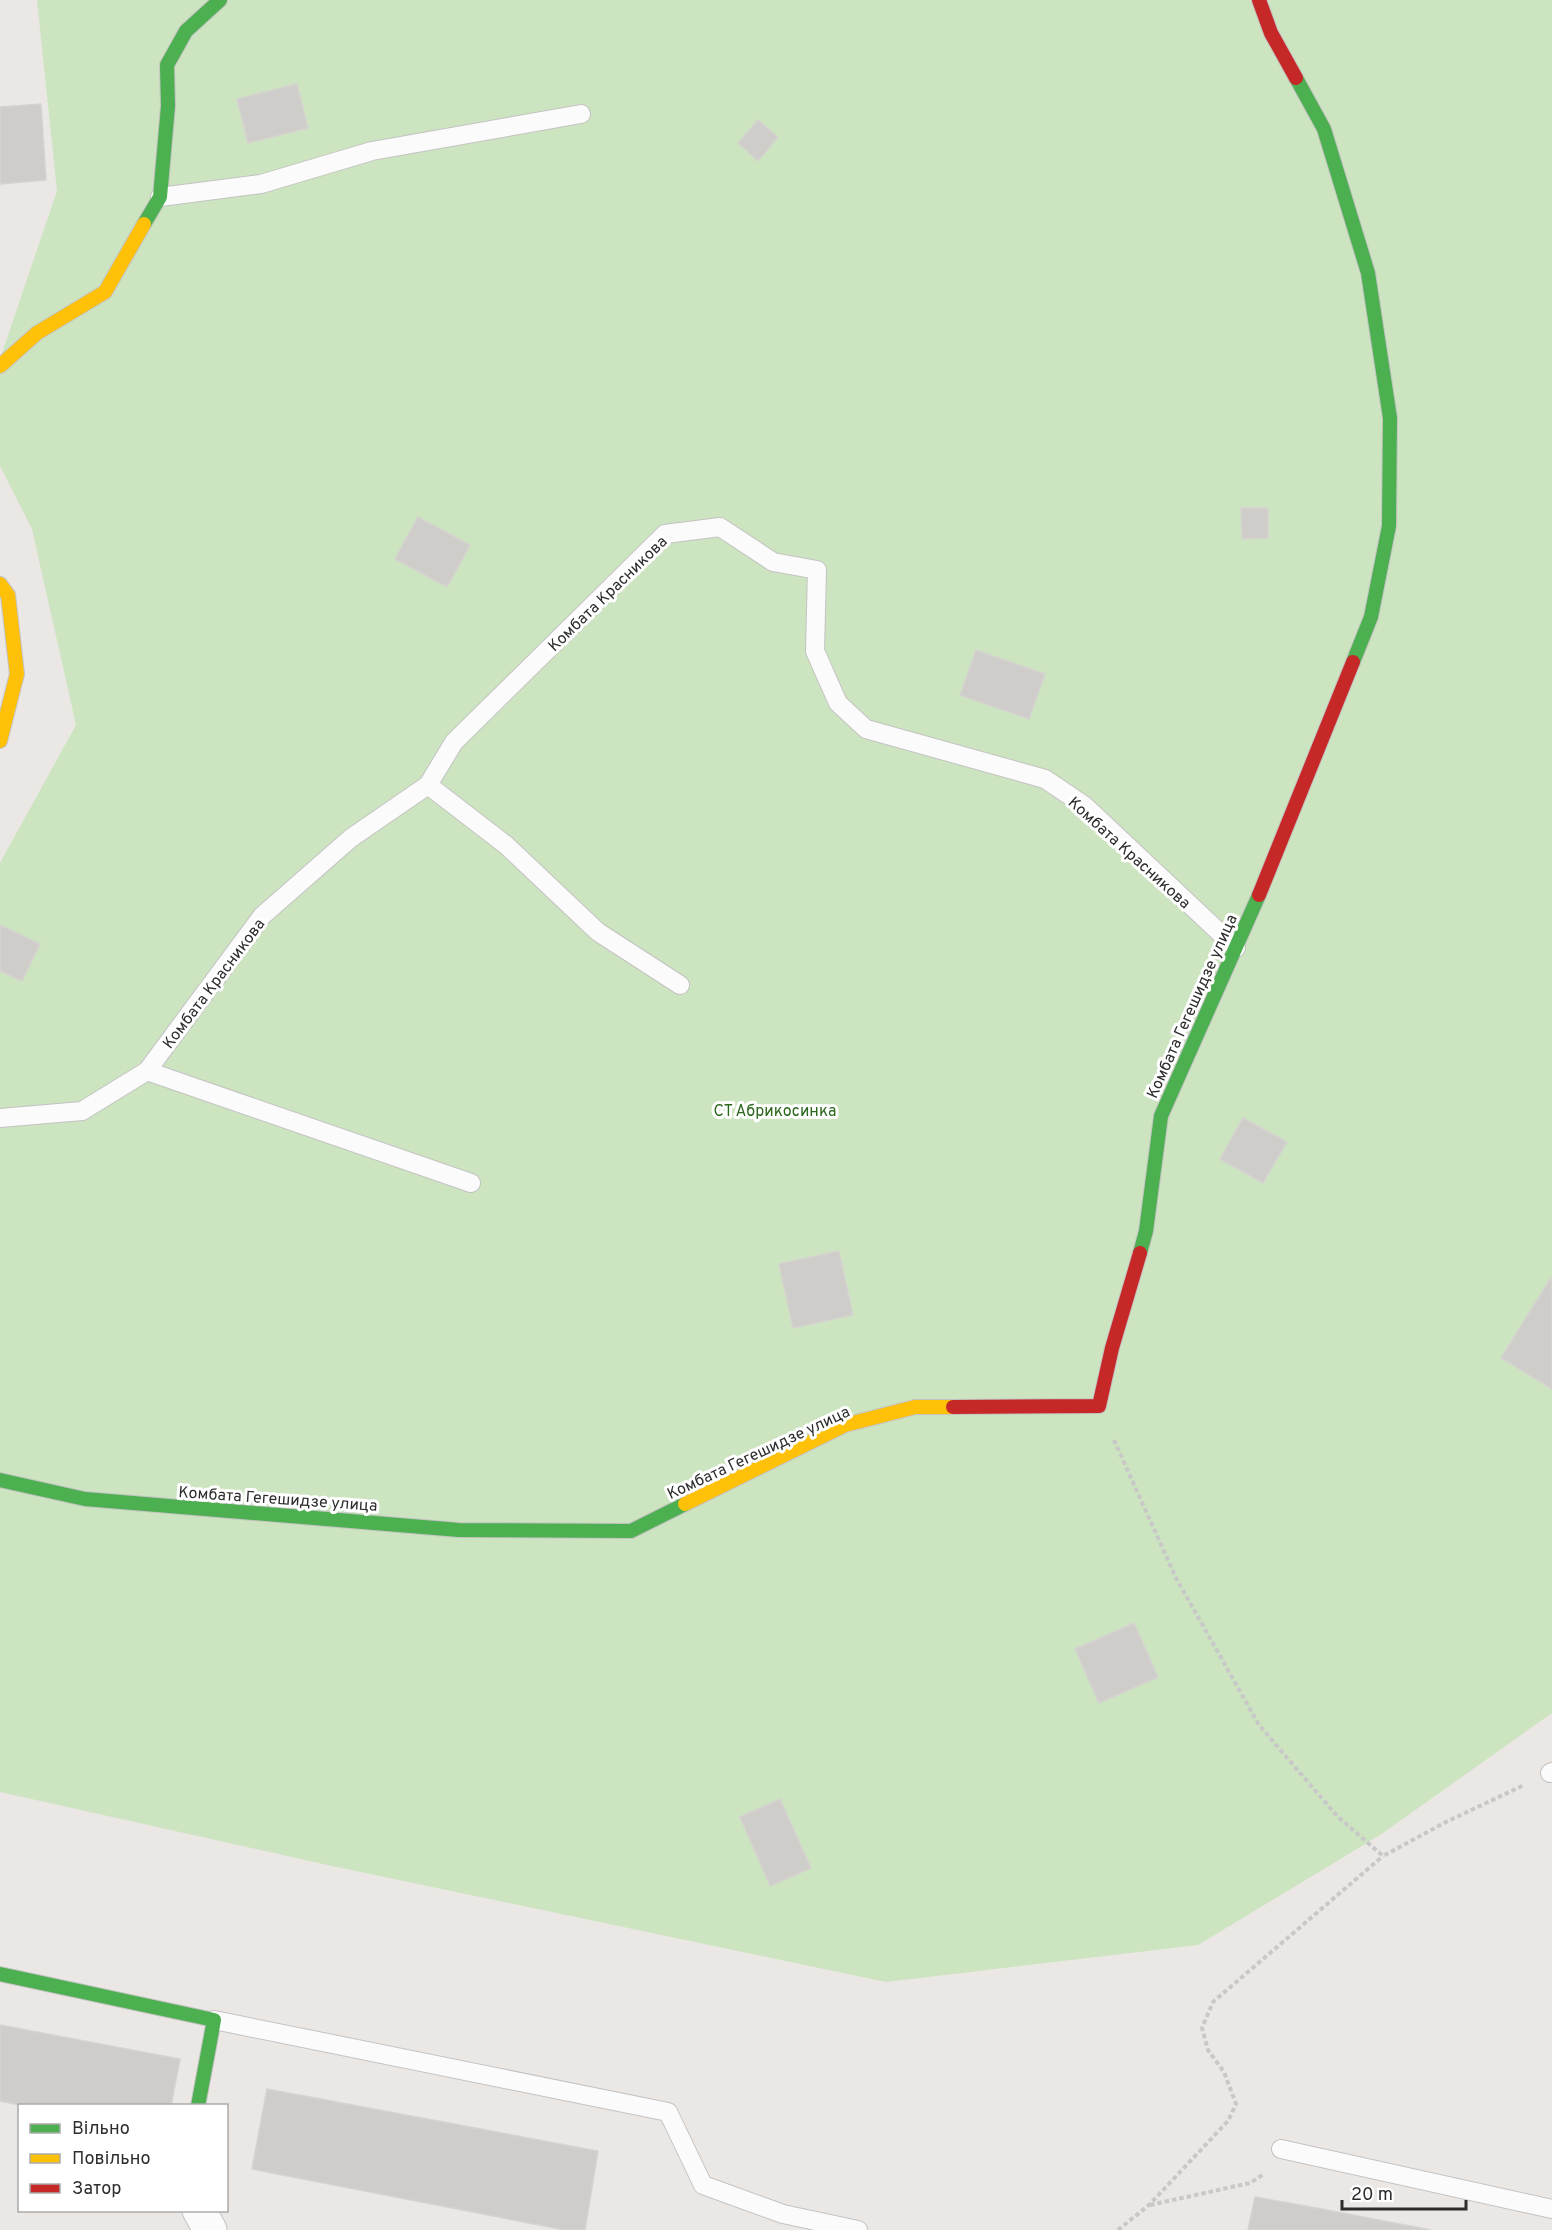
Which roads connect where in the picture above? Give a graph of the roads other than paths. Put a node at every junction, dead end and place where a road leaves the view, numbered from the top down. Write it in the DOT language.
graph roads {
  1 [pos="220,0"];
  2 [pos="1259,0"];
  3 [pos="581,114"];
  4 [pos="160,196"];
  5 [pos="0,366"];
  6 [pos="0,584"];
  7 [pos="0,741"];
  8 [pos="428,784"];
  9 [pos="1236,948"];
  10 [pos="680,985"];
  11 [pos="147,1071"];
  12 [pos="0,1118"];
  13 [pos="471,1183"];
  14 [pos="0,1480"];
  15 [pos="0,1974"];
  16 [pos="214,2020"];
  17 [pos="198,2104"];
  18 [pos="1281,2149"];
  19 [pos="1552,2209"];
  20 [pos="200,2212"];
  21 [pos="210,2230"];
  22 [pos="858,2230"];
  1 -- 4 [label="street"];
  2 -- 9 [label="street, Комбата Гегешидзе улица"];
  3 -- 4 [label="lane"];
  4 -- 5 [label="street"];
  6 -- 7 [label="street"];
  8 -- 9 [label="lane, Комбата Красникова"];
  8 -- 10 [label="lane"];
  8 -- 11 [label="lane, Комбата Красникова"];
  9 -- 14 [label="street, Комбата Гегешидзе улица"];
  11 -- 12 [label="lane, Комбата Красникова"];
  11 -- 13 [label="lane"];
  15 -- 16 [label="street"];
  16 -- 17 [label="street"];
  16 -- 22 [label="lane"];
  18 -- 19 [label="lane"];
  20 -- 21 [label="street"];
}
